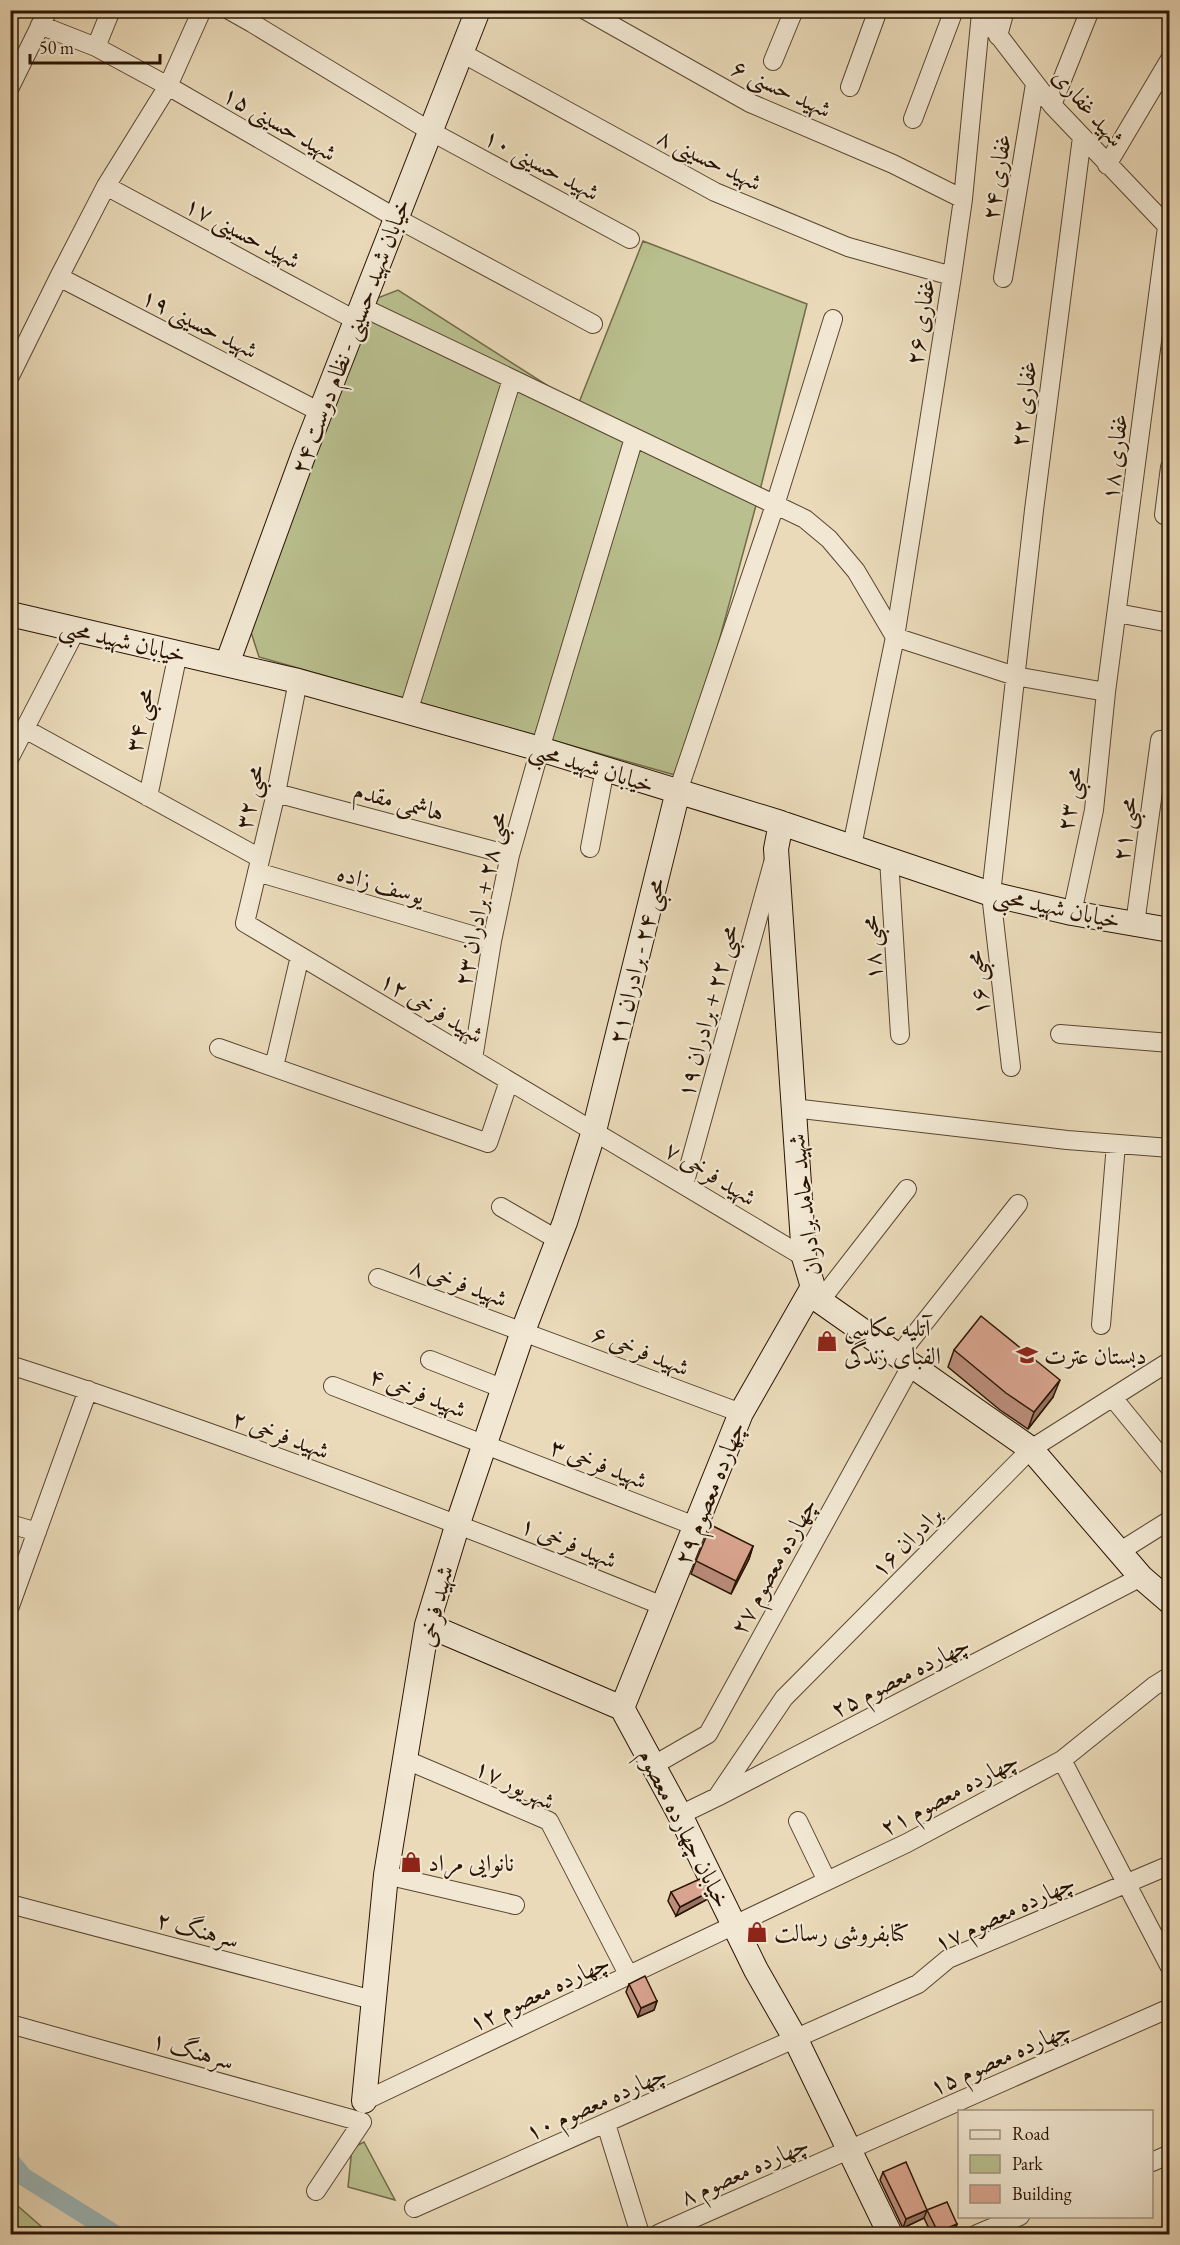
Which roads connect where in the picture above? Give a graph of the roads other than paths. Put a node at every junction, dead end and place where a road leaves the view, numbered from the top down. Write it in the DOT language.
graph roads {
  1 [pos="111,10"];
  2 [pos="202,10"];
  3 [pos="228,10"];
  4 [pos="478,10"];
  5 [pos="794,10"];
  6 [pos="878,10"];
  7 [pos="954,10"];
  8 [pos="1005,10"];
  9 [pos="1090,10"];
  10 [pos="590,12"];
  11 [pos="980,12"];
  12 [pos="255,17"];
  13 [pos="44,18"];
  14 [pos="999,36"];
  15 [pos="96,47"];
  16 [pos="460,52"];
  17 [pos="1170,59"];
  18 [pos="774,61"];
  19 [pos="1035,84"];
  20 [pos="168,86"];
  21 [pos="10,87"];
  22 [pos="850,87"];
  23 [pos="1052,105"];
  24 [pos="913,119"];
  25 [pos="430,132"];
  26 [pos="1082,137"];
  27 [pos="1107,165"];
  28 [pos="106,186"];
  29 [pos="963,199"];
  30 [pos="396,218"];
  31 [pos="1168,228"];
  32 [pos="630,239"];
  33 [pos="952,276"];
  34 [pos="59,277"];
  35 [pos="1003,278"];
  36 [pos="359,314"];
  37 [pos="833,319"];
  38 [pos="592,324"];
  39 [pos="10,376"];
  40 [pos="512,379"];
  41 [pos="320,412"];
  42 [pos="634,438"];
  43 [pos="1170,467"];
  44 [pos="775,505"];
  45 [pos="1131,510"];
  46 [pos="1167,515"];
  47 [pos="10,614"];
  48 [pos="1117,614"];
  49 [pos="1170,623"];
  50 [pos="77,628"];
  51 [pos="895,637"];
  52 [pos="178,653"];
  53 [pos="227,664"];
  54 [pos="1015,676"];
  55 [pos="297,681"];
  56 [pos="1106,692"];
  57 [pos="408,712"];
  58 [pos="25,729"];
  59 [pos="1160,740"];
  60 [pos="540,749"];
  61 [pos="10,758"];
  62 [pos="605,769"];
  63 [pos="678,791"];
  64 [pos="276,793"];
  65 [pos="148,796"];
  66 [pos="781,823"];
  67 [pos="852,846"];
  68 [pos="590,848"];
  69 [pos="776,849"];
  70 [pos="510,855"];
  71 [pos="889,859"];
  72 [pos="259,865"];
  73 [pos="991,894"];
  74 [pos="1071,913"];
  75 [pos="245,923"];
  76 [pos="1135,924"];
  77 [pos="1170,930"];
  78 [pos="492,941"];
  79 [pos="300,956"];
  80 [pos="1060,1034"];
  81 [pos="900,1035"];
  82 [pos="1170,1043"];
  83 [pos="219,1048"];
  84 [pos="473,1059"];
  85 [pos="274,1067"];
  86 [pos="1011,1067"];
  87 [pos="509,1081"];
  88 [pos="793,1108"];
  89 [pos="594,1131"];
  90 [pos="1116,1144"];
  91 [pos="1170,1148"];
  92 [pos="684,1185"];
  93 [pos="907,1190"];
  94 [pos="1018,1204"];
  95 [pos="501,1207"];
  96 [pos="558,1240"];
  97 [pos="804,1257"];
  98 [pos="378,1278"];
  99 [pos="816,1294"];
  100 [pos="1101,1325"];
  101 [pos="524,1331"];
  102 [pos="430,1360"];
  103 [pos="905,1361"];
  104 [pos="1170,1361"];
  105 [pos="10,1365"];
  106 [pos="333,1386"];
  107 [pos="504,1389"];
  108 [pos="88,1390"];
  109 [pos="1113,1398"];
  110 [pos="741,1413"];
  111 [pos="485,1444"];
  112 [pos="1031,1449"];
  113 [pos="1170,1468"];
  114 [pos="1170,1520"];
  115 [pos="458,1523"];
  116 [pos="10,1524"];
  117 [pos="695,1526"];
  118 [pos="37,1532"];
  119 [pos="1119,1552"];
  120 [pos="1141,1577"];
  121 [pos="1170,1602"];
  122 [pos="10,1606"];
  123 [pos="663,1606"];
  124 [pos="427,1625"];
  125 [pos="1170,1676"];
  126 [pos="622,1708"];
  127 [pos="404,1759"];
  128 [pos="1062,1760"];
  129 [pos="654,1765"];
  130 [pos="717,1797"];
  131 [pos="680,1815"];
  132 [pos="798,1821"];
  133 [pos="1170,1865"];
  134 [pos="386,1875"];
  135 [pos="827,1881"];
  136 [pos="1127,1883"];
  137 [pos="10,1904"];
  138 [pos="515,1905"];
  139 [pos="734,1926"];
  140 [pos="1170,1966"];
  141 [pos="629,1976"];
  142 [pos="373,2000"];
  143 [pos="1170,2008"];
  144 [pos="10,2024"];
  145 [pos="796,2040"];
  146 [pos="363,2111"];
  147 [pos="606,2124"];
  148 [pos="849,2149"];
  149 [pos="1170,2154"];
  150 [pos="1153,2162"];
  151 [pos="316,2191"];
  152 [pos="414,2208"];
  153 [pos="1018,2218"];
  154 [pos="640,2235"];
  155 [pos="658,2235"];
  156 [pos="890,2235"];
  157 [pos="977,2235"];
  1 -- 15 [label="street"];
  2 -- 20 [label="street"];
  3 -- 12 [label="street, شهید حسینی ۱۰"];
  4 -- 16 [label="street, خیابان شهید حسینی - نظام دوست ۲۴"];
  5 -- 18 [label="street"];
  6 -- 22 [label="street"];
  7 -- 24 [label="street"];
  8 -- 14 [label="street"];
  9 -- 23 [label="street"];
  10 -- 29 [label="street, شهید حسنی ۶"];
  11 -- 14 [label="street, شهید غفاری"];
  11 -- 29 [label="street, غفاری ۲۶"];
  12 -- 25 [label="street, شهید حسینی ۱۰"];
  13 -- 15 [label="street, شهید حسینی ۱۵"];
  13 -- 21 [label="street"];
  14 -- 19 [label="street, شهید غفاری"];
  15 -- 20 [label="street, شهید حسینی ۱۵"];
  16 -- 25 [label="street, خیابان شهید حسینی - نظام دوست ۲۴"];
  16 -- 33 [label="street, شهید حسینی ۸"];
  17 -- 27 [label="street"];
  19 -- 23 [label="street, شهید غفاری"];
  19 -- 35 [label="street, غفاری ۲۴"];
  20 -- 28 [label="street"];
  20 -- 30 [label="street, شهید حسینی ۱۵"];
  23 -- 26 [label="street, شهید غفاری"];
  25 -- 30 [label="street, خیابان شهید حسینی - نظام دوست ۲۴"];
  25 -- 32 [label="street, شهید حسینی ۱۰"];
  26 -- 27 [label="street, شهید غفاری"];
  26 -- 54 [label="street, غفاری ۲۲"];
  27 -- 31 [label="street, شهید غفاری"];
  28 -- 34 [label="street"];
  28 -- 36 [label="street, شهید حسینی ۱۷"];
  29 -- 33 [label="street, غفاری ۲۶"];
  30 -- 36 [label="street, خیابان شهید حسینی - نظام دوست ۲۴"];
  30 -- 38 [label="street, شهید حسینی ۱۵"];
  31 -- 45 [label="street, غفاری ۱۸"];
  33 -- 51 [label="street, غفاری ۲۶"];
  34 -- 39 [label="street"];
  34 -- 41 [label="street, شهید حسینی ۱۹"];
  36 -- 40 [label="street, شهید حسینی ۱۷"];
  36 -- 41 [label="street, خیابان شهید حسینی - نظام دوست ۲۴"];
  37 -- 44 [label="street"];
  40 -- 42 [label="street, شهید حسینی ۱۷"];
  40 -- 57 [label="street"];
  41 -- 53 [label="street, خیابان شهید حسینی - نظام دوست ۲۴"];
  42 -- 44 [label="street, شهید حسینی ۱۷"];
  42 -- 60 [label="street, محبی ۲۸ + برادران ۲۳"];
  43 -- 46 [label="street"];
  44 -- 51 [label="street, شهید حسینی ۱۷"];
  44 -- 63 [label="street"];
  45 -- 46 [label="street"];
  45 -- 48 [label="street, غفاری ۱۸"];
  47 -- 50 [label="street, خیابان شهید محبی"];
  48 -- 49 [label="street"];
  48 -- 56 [label="street, غفاری ۱۸"];
  50 -- 52 [label="street, خیابان شهید محبی"];
  50 -- 58 [label="street"];
  51 -- 54 [label="street"];
  51 -- 67 [label="street, غفاری ۲۶"];
  52 -- 53 [label="street, خیابان شهید محبی"];
  52 -- 65 [label="street, محبی ۳۴"];
  53 -- 55 [label="street, خیابان شهید محبی"];
  54 -- 56 [label="street"];
  54 -- 73 [label="street, غفاری ۲۲"];
  55 -- 57 [label="street, خیابان شهید محبی"];
  55 -- 64 [label="street, محبی ۳۲"];
  56 -- 74 [label="street, محبی ۲۳"];
  57 -- 60 [label="street, خیابان شهید محبی"];
  58 -- 61 [label="street"];
  58 -- 65 [label="street, یوسف زاده"];
  59 -- 76 [label="street, محبی ۲۱"];
  60 -- 62 [label="street, خیابان شهید محبی"];
  60 -- 70 [label="street, محبی ۲۸ + برادران ۲۳"];
  62 -- 63 [label="street, خیابان شهید محبی"];
  62 -- 68 [label="street"];
  63 -- 66 [label="street, خیابان شهید محبی"];
  63 -- 89 [label="street, محبی ۲۴ - برادران ۲۱"];
  64 -- 70 [label="street, هاشمی مقدم"];
  64 -- 72 [label="street, محبی ۳۲"];
  65 -- 72 [label="street, یوسف زاده"];
  66 -- 67 [label="street, خیابان شهید محبی"];
  66 -- 69 [label="street, شهید حامد برادران"];
  67 -- 71 [label="street, خیابان شهید محبی"];
  69 -- 88 [label="street, شهید حامد برادران"];
  69 -- 92 [label="street, محبی ۲۲ + برادران ۱۹"];
  70 -- 78 [label="street, محبی ۲۸ + برادران ۲۳"];
  71 -- 73 [label="street, خیابان شهید محبی"];
  71 -- 81 [label="street, محبی ۱۸"];
  72 -- 75 [label="street, محبی ۳۲"];
  72 -- 78 [label="street, یوسف زاده"];
  73 -- 74 [label="street, خیابان شهید محبی"];
  73 -- 86 [label="street, محبی ۱۶"];
  74 -- 76 [label="street, خیابان شهید محبی"];
  75 -- 79 [label="street, شهید فرخی ۱۲"];
  76 -- 77 [label="street, خیابان شهید محبی"];
  78 -- 84 [label="street, محبی ۲۸ + برادران ۲۳"];
  79 -- 84 [label="street, شهید فرخی ۱۲"];
  79 -- 85 [label="street"];
  80 -- 82 [label="street"];
  83 -- 85 [label="street"];
  84 -- 87 [label="street, شهید فرخی ۱۲"];
  85 -- 87 [label="street"];
  87 -- 89 [label="street, شهید فرخی ۱۲"];
  88 -- 90 [label="street"];
  88 -- 97 [label="street, شهید حامد برادران"];
  89 -- 92 [label="street, شهید فرخی ۷"];
  89 -- 96 [label="street, شهید فرخی"];
  90 -- 91 [label="street"];
  90 -- 100 [label="street"];
  92 -- 97 [label="street, شهید فرخی ۷"];
  93 -- 99 [label="street"];
  94 -- 103 [label="street, چهارده معصوم ۲۷"];
  95 -- 96 [label="street"];
  96 -- 101 [label="street, شهید فرخی"];
  97 -- 99 [label="street, شهید حامد برادران"];
  98 -- 101 [label="street, شهید فرخی ۸"];
  99 -- 103 [label="street, شهید حامد برادران"];
  99 -- 110 [label="street, چهارده معصوم ۲۹"];
  101 -- 107 [label="street, شهید فرخی"];
  101 -- 110 [label="street, شهید فرخی ۶"];
  102 -- 107 [label="street"];
  103 -- 112 [label="street, شهید حامد برادران"];
  103 -- 129 [label="street, چهارده معصوم ۲۷"];
  104 -- 109 [label="street, برادران ۱۶"];
  105 -- 108 [label="street, شهید فرخی ۲"];
  106 -- 111 [label="street, شهید فرخی ۴"];
  107 -- 111 [label="street, شهید فرخی"];
  108 -- 115 [label="street, شهید فرخی ۲"];
  108 -- 118 [label="street"];
  109 -- 112 [label="street, برادران ۱۶"];
  109 -- 113 [label="street"];
  110 -- 117 [label="street, چهارده معصوم ۲۹"];
  111 -- 115 [label="street, شهید فرخی"];
  111 -- 117 [label="street, شهید فرخی ۳"];
  112 -- 119 [label="street, شهید حامد برادران"];
  112 -- 130 [label="street, برادران ۱۶"];
  114 -- 119 [label="street"];
  115 -- 123 [label="street, شهید فرخی ۱"];
  115 -- 124 [label="street, شهید فرخی"];
  116 -- 118 [label="street"];
  117 -- 123 [label="street, چهارده معصوم ۲۹"];
  118 -- 122 [label="street"];
  119 -- 120 [label="street, شهید حامد برادران"];
  120 -- 121 [label="street, شهید حامد برادران"];
  120 -- 130 [label="street, چهارده معصوم ۲۵"];
  123 -- 126 [label="street, چهارده معصوم ۲۹"];
  124 -- 126 [label="street"];
  124 -- 127 [label="street, شهید فرخی"];
  125 -- 128 [label="street, چهارده معصوم ۲۱"];
  126 -- 129 [label="street, خیابان چهارده معصوم"];
  127 -- 134 [label="street, شهید فرخی"];
  127 -- 141 [label="street, ۱۷ شهریور"];
  128 -- 135 [label="street, چهارده معصوم ۲۱"];
  128 -- 136 [label="street"];
  129 -- 131 [label="street, خیابان چهارده معصوم"];
  130 -- 131 [label="street, چهارده معصوم ۲۵"];
  131 -- 139 [label="street, خیابان چهارده معصوم"];
  132 -- 135 [label="street"];
  133 -- 136 [label="street, چهارده معصوم ۱۷"];
  134 -- 138 [label="street"];
  134 -- 142 [label="street, شهید فرخی"];
  135 -- 139 [label="street, چهارده معصوم ۲۱"];
  136 -- 140 [label="street"];
  136 -- 145 [label="street, چهارده معصوم ۱۷"];
  137 -- 142 [label="street, سرهنگ ۲"];
  139 -- 141 [label="street, چهارده معصوم ۱۲"];
  139 -- 145 [label="street, خیابان چهارده معصوم"];
  141 -- 146 [label="street, چهارده معصوم ۱۲"];
  142 -- 146 [label="street, شهید فرخی"];
  143 -- 148 [label="street, چهارده معصوم ۱۵"];
  144 -- 146 [label="street, سرهنگ ۱"];
  145 -- 147 [label="street, چهارده معصوم ۱۰"];
  145 -- 148 [label="street, خیابان چهارده معصوم"];
  146 -- 151 [label="street"];
  147 -- 152 [label="street, چهارده معصوم ۱۰"];
  147 -- 154 [label="street"];
  148 -- 155 [label="street, چهارده معصوم ۸"];
  148 -- 156 [label="street, خیابان چهارده معصوم"];
  149 -- 150 [label="street"];
  153 -- 157 [label="street"];
}
